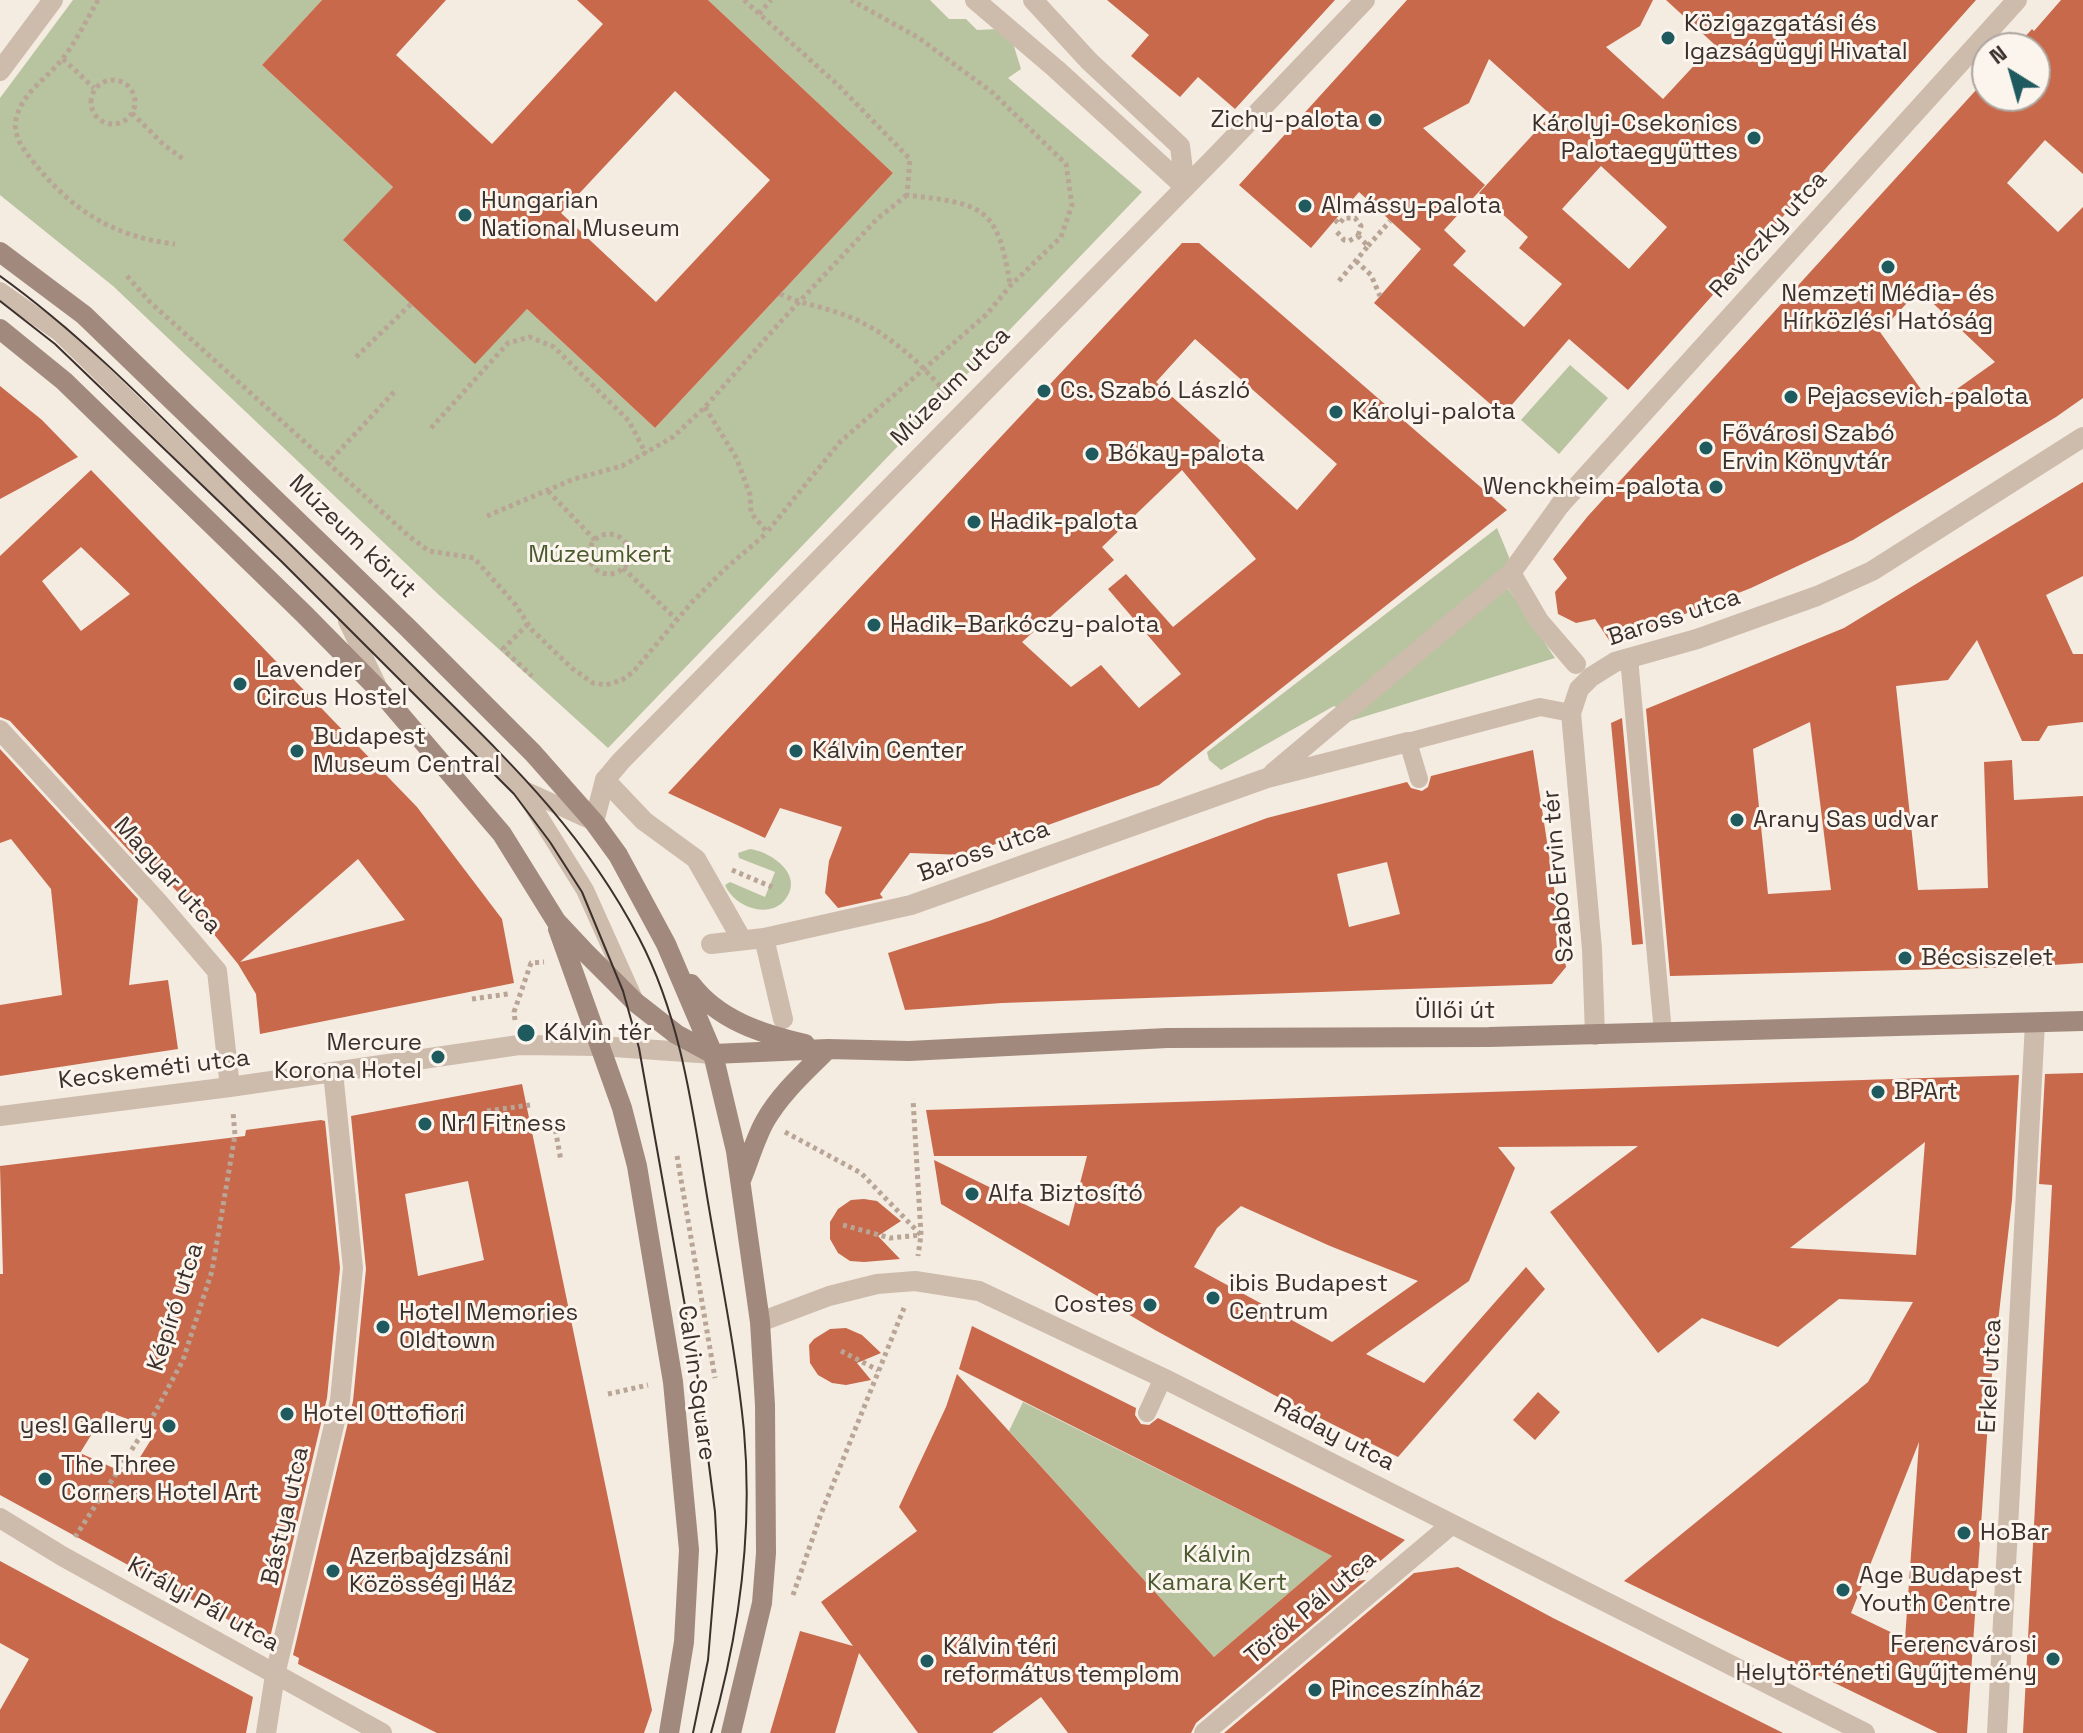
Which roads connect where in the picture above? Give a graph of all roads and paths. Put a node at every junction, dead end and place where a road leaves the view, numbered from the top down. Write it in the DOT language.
graph roads {
  1 [pos="53,0"];
  2 [pos="98,0"];
  3 [pos="744,0"];
  4 [pos="771,0"];
  5 [pos="851,0"];
  6 [pos="975,0"];
  7 [pos="1033,0"];
  8 [pos="1365,0"];
  9 [pos="2017,0"];
  10 [pos="759,14"];
  11 [pos="63,59"];
  12 [pos="0,71"];
  13 [pos="94,88"];
  14 [pos="132,113"];
  15 [pos="183,159"];
  16 [pos="1185,187"];
  17 [pos="907,195"];
  18 [pos="1335,220"];
  19 [pos="1390,221"];
  20 [pos="1337,232"];
  21 [pos="1358,236"];
  22 [pos="175,244"];
  23 [pos="1368,246"];
  24 [pos="0,252"];
  25 [pos="1356,261"];
  26 [pos="127,276"];
  27 [pos="1339,281"];
  28 [pos="1010,286"];
  29 [pos="0,291"];
  30 [pos="780,294"];
  31 [pos="1380,296"];
  32 [pos="798,303"];
  33 [pos="411,304"];
  34 [pos="0,329"];
  35 [pos="356,357"];
  36 [pos="926,369"];
  37 [pos="933,377"];
  38 [pos="394,392"];
  39 [pos="705,407"];
  40 [pos="431,428"];
  41 [pos="2083,437"];
  42 [pos="646,454"];
  43 [pos="328,463"];
  44 [pos="548,491"];
  45 [pos="1560,505"];
  46 [pos="487,516"];
  47 [pos="767,532"];
  48 [pos="595,540"];
  49 [pos="623,568"];
  50 [pos="1511,573"];
  51 [pos="338,604"];
  52 [pos="676,619"];
  53 [pos="528,624"];
  54 [pos="1629,658"];
  55 [pos="1576,664"];
  56 [pos="532,676"];
  57 [pos="379,690"];
  58 [pos="1571,713"];
  59 [pos="0,730"];
  60 [pos="1408,742"];
  61 [pos="1267,778"];
  62 [pos="1419,779"];
  63 [pos="605,780"];
  64 [pos="522,789"];
  65 [pos="594,822"];
  66 [pos="734,871"];
  67 [pos="772,887"];
  68 [pos="556,921"];
  69 [pos="764,938"];
  70 [pos="742,940"];
  71 [pos="711,944"];
  72 [pos="542,962"];
  73 [pos="675,963"];
  74 [pos="508,994"];
  75 [pos="472,999"];
  76 [pos="635,1002"];
  77 [pos="514,1012"];
  78 [pos="783,1019"];
  79 [pos="2083,1021"];
  80 [pos="2035,1023"];
  81 [pos="1663,1033"];
  82 [pos="1595,1035"];
  83 [pos="600,1046"];
  84 [pos="828,1049"];
  85 [pos="713,1054"];
  86 [pos="333,1072"];
  87 [pos="230,1087"];
  88 [pos="913,1099"];
  89 [pos="530,1105"];
  90 [pos="487,1111"];
  91 [pos="0,1116"];
  92 [pos="554,1122"];
  93 [pos="784,1132"];
  94 [pos="677,1156"];
  95 [pos="561,1161"];
  96 [pos="741,1181"];
  97 [pos="843,1225"];
  98 [pos="921,1235"];
  99 [pos="915,1281"];
  100 [pos="760,1322"];
  101 [pos="841,1351"];
  102 [pos="878,1370"];
  103 [pos="715,1378"];
  104 [pos="1163,1378"];
  105 [pos="653,1383"];
  106 [pos="608,1394"];
  107 [pos="1147,1413"];
  108 [pos="0,1518"];
  109 [pos="1452,1524"];
  110 [pos="62,1556"];
  111 [pos="793,1595"];
  112 [pos="275,1675"];
  113 [pos="266,1733"];
  114 [pos="382,1733"];
  115 [pos="669,1733"];
  116 [pos="731,1733"];
  117 [pos="1204,1733"];
  118 [pos="1865,1733"];
  119 [pos="1997,1733"];
  1 -- 12 [label="street"];
  2 -- 11 [label="path"];
  3 -- 10 [label="path"];
  4 -- 10 [label="path"];
  5 -- 28 [label="path"];
  6 -- 16 [label="street"];
  7 -- 16 [label="street"];
  8 -- 16 [label="street, Múzeum utca"];
  9 -- 45 [label="street, Reviczky utca"];
  10 -- 17 [label="path"];
  11 -- 13 [label="path"];
  11 -- 22 [label="path"];
  13 -- 14 [label="path"];
  13 -- 14 [label="path"];
  14 -- 15 [label="path"];
  16 -- 63 [label="street, Múzeum utca"];
  17 -- 28 [label="path"];
  17 -- 32 [label="path"];
  18 -- 21 [label="path"];
  19 -- 23 [label="path"];
  20 -- 21 [label="path"];
  21 -- 23 [label="path"];
  23 -- 25 [label="path"];
  24 -- 65 [label="main road, Múzeum körút"];
  25 -- 27 [label="path"];
  25 -- 31 [label="path"];
  26 -- 43 [label="path"];
  28 -- 36 [label="path"];
  29 -- 51 [label="lane"];
  30 -- 32 [label="path"];
  32 -- 36 [label="path"];
  32 -- 39 [label="path"];
  33 -- 35 [label="path"];
  34 -- 57 [label="main road"];
  36 -- 37 [label="path"];
  36 -- 47 [label="path"];
  38 -- 43 [label="path"];
  39 -- 42 [label="path"];
  39 -- 47 [label="path"];
  40 -- 42 [label="path"];
  41 -- 54 [label="street, Baross utca"];
  42 -- 44 [label="path"];
  43 -- 53 [label="path"];
  44 -- 46 [label="path"];
  44 -- 48 [label="path"];
  45 -- 50 [label="street, Baross utca"];
  47 -- 52 [label="path"];
  48 -- 49 [label="path"];
  48 -- 49 [label="path"];
  49 -- 52 [label="path"];
  50 -- 55 [label="street"];
  50 -- 61 [label="street, Baross utca"];
  51 -- 57 [label="lane"];
  51 -- 64 [label="lane"];
  52 -- 53 [label="path"];
  53 -- 56 [label="path"];
  54 -- 58 [label="street, Baross utca"];
  54 -- 81 [label="lane"];
  57 -- 68 [label="main road"];
  58 -- 60 [label="lane, Baross utca"];
  58 -- 82 [label="street, Szabó Ervin tér"];
  59 -- 87 [label="street, Magyar utca"];
  60 -- 61 [label="street, Baross utca"];
  60 -- 62 [label="lane"];
  61 -- 69 [label="street, Baross utca"];
  63 -- 65 [label="street, Múzeum utca"];
  63 -- 70 [label="street"];
  64 -- 65 [label="lane"];
  64 -- 76 [label="lane"];
  65 -- 73 [label="main road"];
  66 -- 67 [label="path"];
  68 -- 76 [label="main road"];
  68 -- 83 [label="main road, Calvin Square"];
  69 -- 70 [label="street, Baross utca"];
  69 -- 78 [label="street"];
  70 -- 71 [label="street, Baross utca"];
  72 -- 77 [label="path"];
  73 -- 84 [label="main road"];
  73 -- 85 [label="main road"];
  74 -- 75 [label="path"];
  76 -- 85 [label="main road"];
  79 -- 80 [label="main road, Üllői út"];
  80 -- 81 [label="main road, Üllői út"];
  80 -- 119 [label="street, Erkel utca"];
  81 -- 82 [label="main road, Üllői út"];
  82 -- 84 [label="main road, Üllői út"];
  83 -- 85 [label="street"];
  83 -- 86 [label="street, Kecskeméti utca"];
  83 -- 115 [label="main road, Calvin Square"];
  84 -- 85 [label="main road"];
  84 -- 96 [label="main road"];
  85 -- 96 [label="main road"];
  86 -- 87 [label="street, Kecskeméti utca"];
  86 -- 112 [label="street, Bástya utca"];
  87 -- 91 [label="street, Kecskeméti utca"];
  87 -- 110 [label="path, Képíró utca"];
  88 -- 98 [label="path"];
  89 -- 90 [label="path"];
  92 -- 95 [label="path"];
  93 -- 98 [label="path"];
  94 -- 103 [label="path"];
  96 -- 100 [label="main road"];
  97 -- 98 [label="path"];
  98 -- 99 [label="path"];
  99 -- 100 [label="street, Ráday utca"];
  99 -- 102 [label="path"];
  99 -- 104 [label="street, Ráday utca"];
  100 -- 116 [label="main road"];
  101 -- 102 [label="path"];
  102 -- 111 [label="path"];
  104 -- 107 [label="lane"];
  104 -- 109 [label="street, Ráday utca"];
  105 -- 106 [label="path"];
  108 -- 110 [label="street, Királyi Pál utca"];
  109 -- 117 [label="street, Török Pál utca"];
  109 -- 118 [label="street, Ráday utca"];
  110 -- 112 [label="street, Királyi Pál utca"];
  112 -- 113 [label="street, Bástya utca"];
  112 -- 114 [label="street, Királyi Pál utca"];
}
